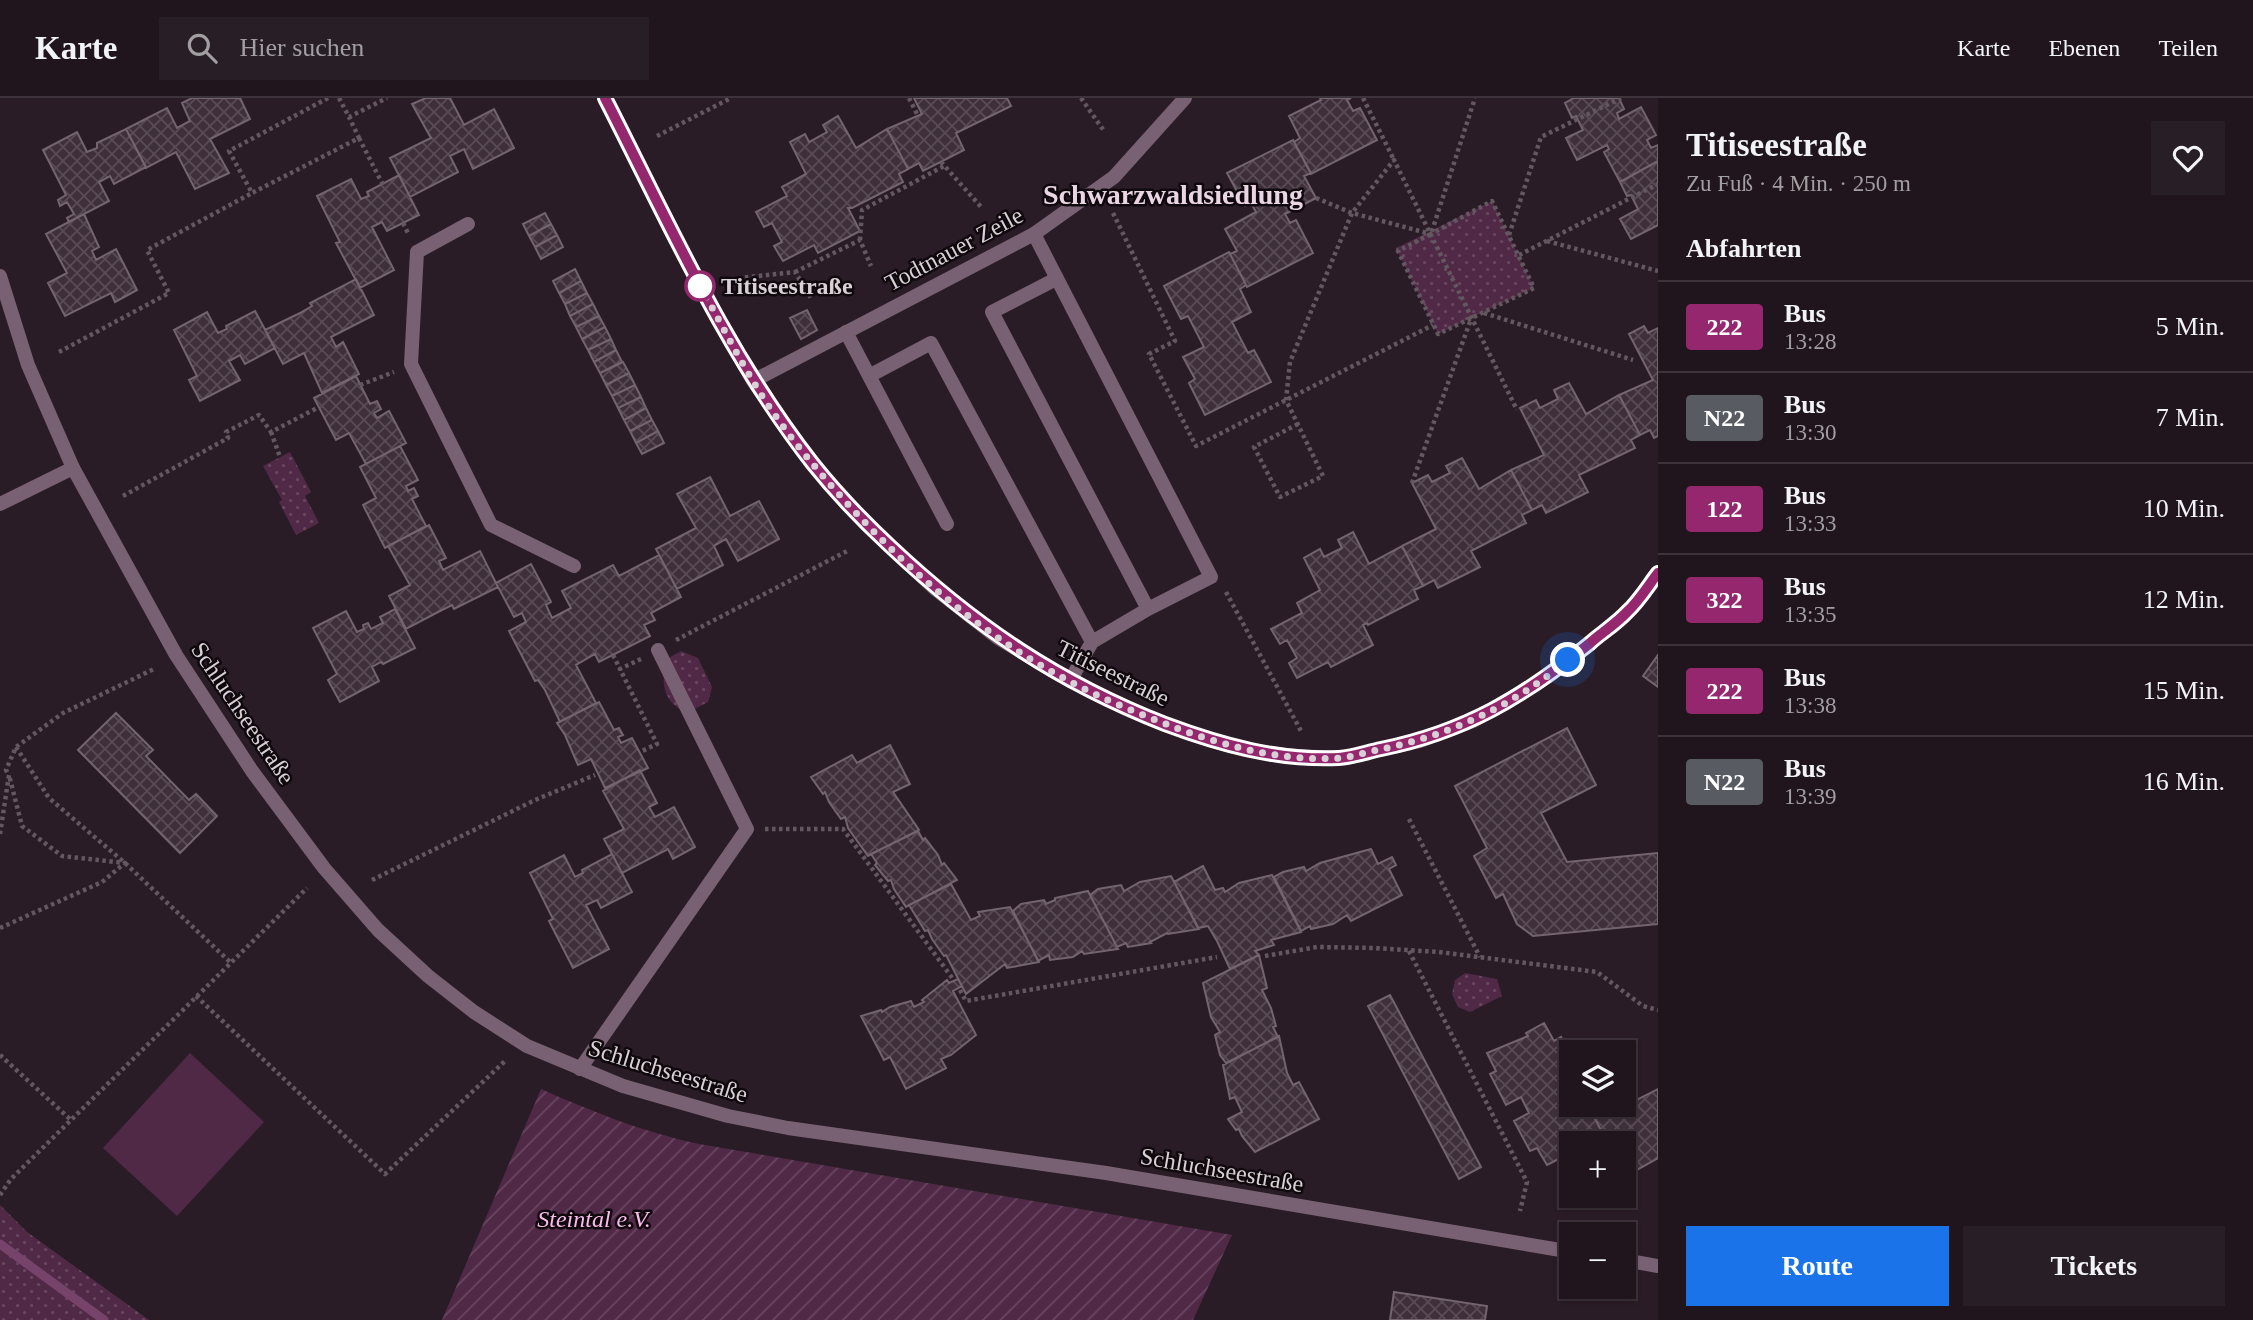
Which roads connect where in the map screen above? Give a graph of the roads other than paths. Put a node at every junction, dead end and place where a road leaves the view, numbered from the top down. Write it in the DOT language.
graph roads {
  1 [pos="605,98"];
  2 [pos="1185,98"];
  3 [pos="468,224"];
  4 [pos="1034,234"];
  5 [pos="1056,279"];
  6 [pos="1,284"];
  7 [pos="846,332"];
  8 [pos="869,376"];
  9 [pos="753,381"];
  10 [pos="73,468"];
  11 [pos="0,504"];
  12 [pos="947,524"];
  13 [pos="574,566"];
  14 [pos="1658,573"];
  15 [pos="1148,609"];
  16 [pos="1092,642"];
  17 [pos="658,650"];
  18 [pos="1070,681"];
  19 [pos="580,1069"];
  20 [pos="1559,1250"];
  21 [pos="1636,1262"];
  22 [pos="1658,1266"];
  1 -- 9 [label="street, Titiseestraße"];
  2 -- 4 [label="street, Todtnauer Zeile"];
  3 -- 13 [label="street"];
  4 -- 5 [label="street"];
  4 -- 7 [label="street, Todtnauer Zeile"];
  5 -- 15 [label="street"];
  5 -- 15 [label="street"];
  6 -- 10 [label="street, Schluchseestraße"];
  7 -- 8 [label="street"];
  7 -- 9 [label="street, Todtnauer Zeile"];
  8 -- 12 [label="street"];
  8 -- 16 [label="street"];
  9 -- 18 [label="street, Titiseestraße"];
  10 -- 11 [label="street"];
  10 -- 19 [label="street, Schluchseestraße"];
  14 -- 18 [label="street, Titiseestraße"];
  15 -- 16 [label="street"];
  16 -- 18 [label="street"];
  17 -- 19 [label="street"];
  19 -- 20 [label="street, Schluchseestraße"];
  21 -- 22 [label="street"];
}
